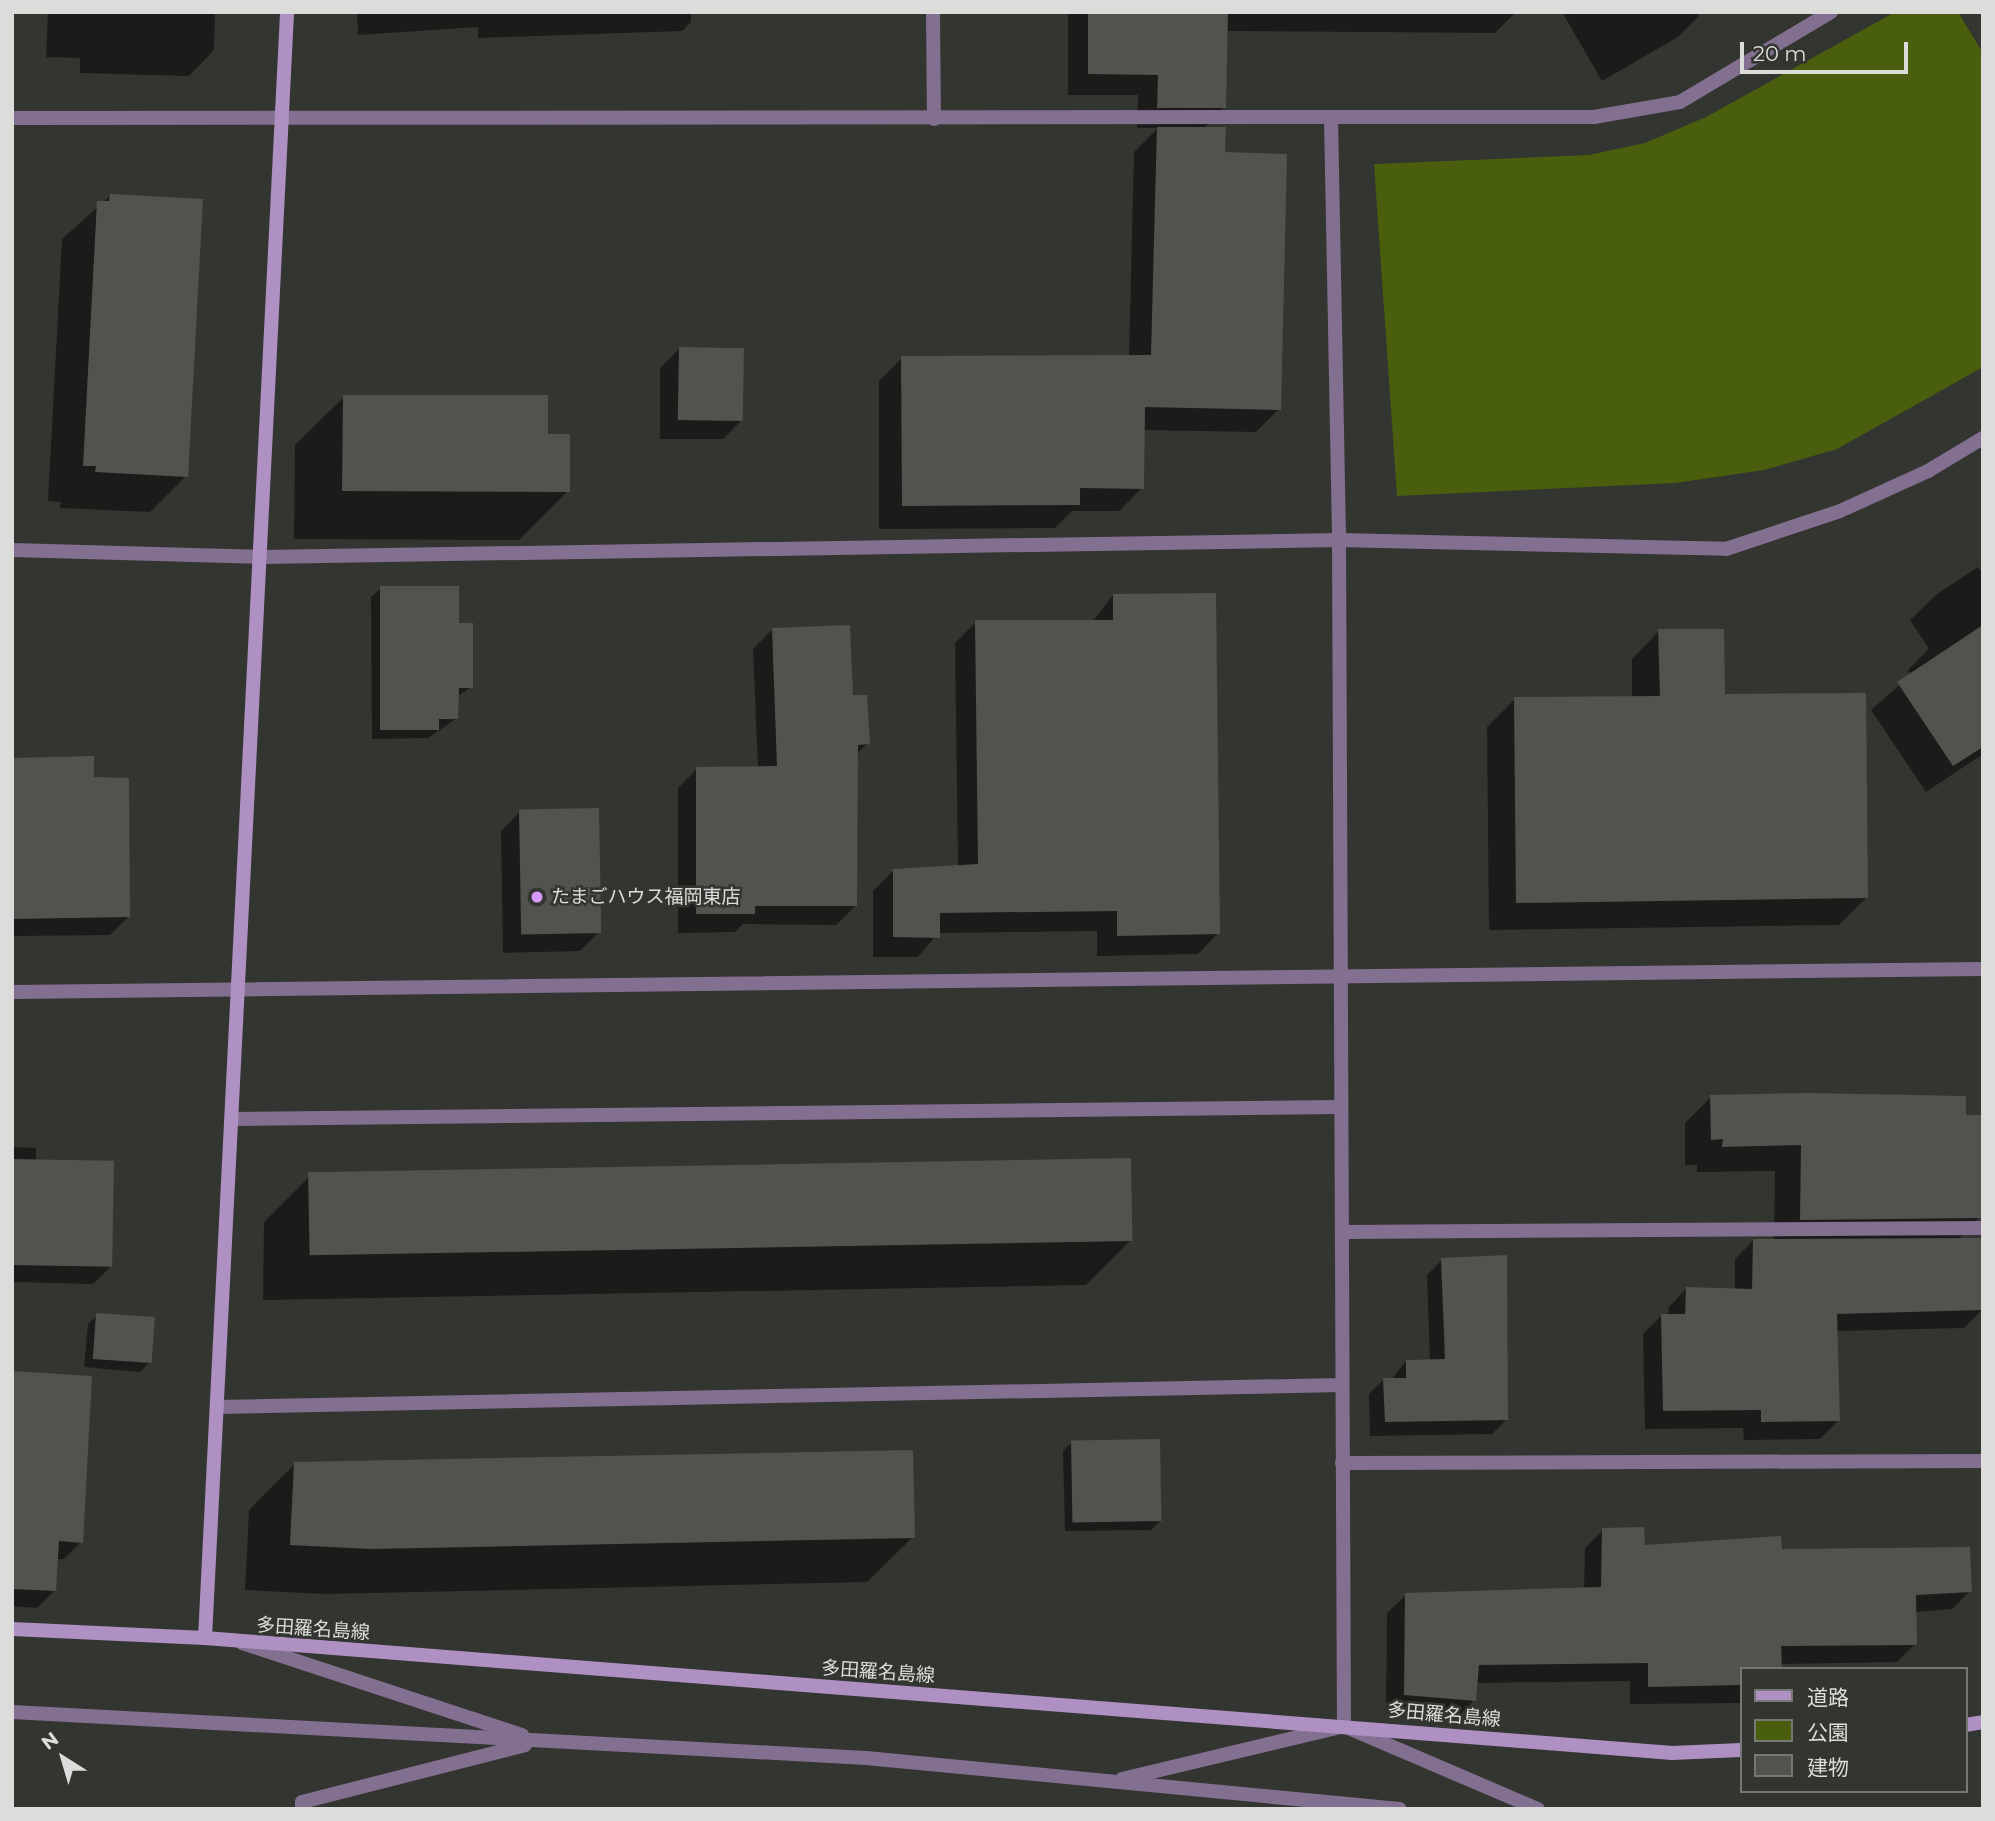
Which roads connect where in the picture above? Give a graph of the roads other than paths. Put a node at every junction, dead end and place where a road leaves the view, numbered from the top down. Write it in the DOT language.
graph roads {
  1 [pos="287,12"];
  2 [pos="933,12"];
  3 [pos="1830,12"];
  4 [pos="12,118"];
  5 [pos="1331,118"];
  6 [pos="934,119"];
  7 [pos="283,120"];
  8 [pos="1983,438"];
  9 [pos="1339,540"];
  10 [pos="12,550"];
  11 [pos="262,557"];
  12 [pos="1983,968"];
  13 [pos="1340,977"];
  14 [pos="239,988"];
  15 [pos="12,992"];
  16 [pos="1342,1107"];
  17 [pos="233,1119"];
  18 [pos="1983,1228"];
  19 [pos="1342,1232"];
  20 [pos="1342,1385"];
  21 [pos="218,1407"];
  22 [pos="1983,1461"];
  23 [pos="1342,1463"];
  24 [pos="12,1629"];
  25 [pos="205,1638"];
  26 [pos="241,1643"];
  27 [pos="12,1712"];
  28 [pos="1344,1726"];
  29 [pos="540,1741"];
  30 [pos="1740,1750"];
  31 [pos="1111,1782"];
  32 [pos="302,1809"];
  33 [pos="1400,1809"];
  34 [pos="1538,1809"];
  1 -- 7 [label="main road"];
  2 -- 6 [label="street"];
  3 -- 5 [label="street"];
  4 -- 7 [label="street"];
  5 -- 6 [label="street"];
  5 -- 9 [label="street"];
  6 -- 7 [label="street"];
  7 -- 11 [label="main road"];
  8 -- 9 [label="street"];
  9 -- 11 [label="street"];
  9 -- 13 [label="street"];
  10 -- 11 [label="street"];
  11 -- 14 [label="main road"];
  12 -- 13 [label="street"];
  13 -- 14 [label="street"];
  13 -- 16 [label="street"];
  14 -- 15 [label="street"];
  14 -- 17 [label="main road"];
  16 -- 17 [label="street"];
  16 -- 19 [label="street"];
  17 -- 21 [label="main road"];
  18 -- 19 [label="street"];
  19 -- 20 [label="street"];
  20 -- 21 [label="street"];
  20 -- 23 [label="street"];
  21 -- 25 [label="main road"];
  22 -- 23 [label="street"];
  23 -- 28 [label="street"];
  24 -- 25 [label="main road, 多田羅名島線"];
  25 -- 26 [label="main road, 多田羅名島線"];
  26 -- 28 [label="main road, 多田羅名島線"];
  26 -- 29 [label="street"];
  27 -- 29 [label="street"];
  28 -- 30 [label="main road, 多田羅名島線"];
  28 -- 31 [label="street"];
  28 -- 34 [label="street"];
  29 -- 31 [label="street"];
  29 -- 32 [label="street"];
  31 -- 33 [label="street"];
}
